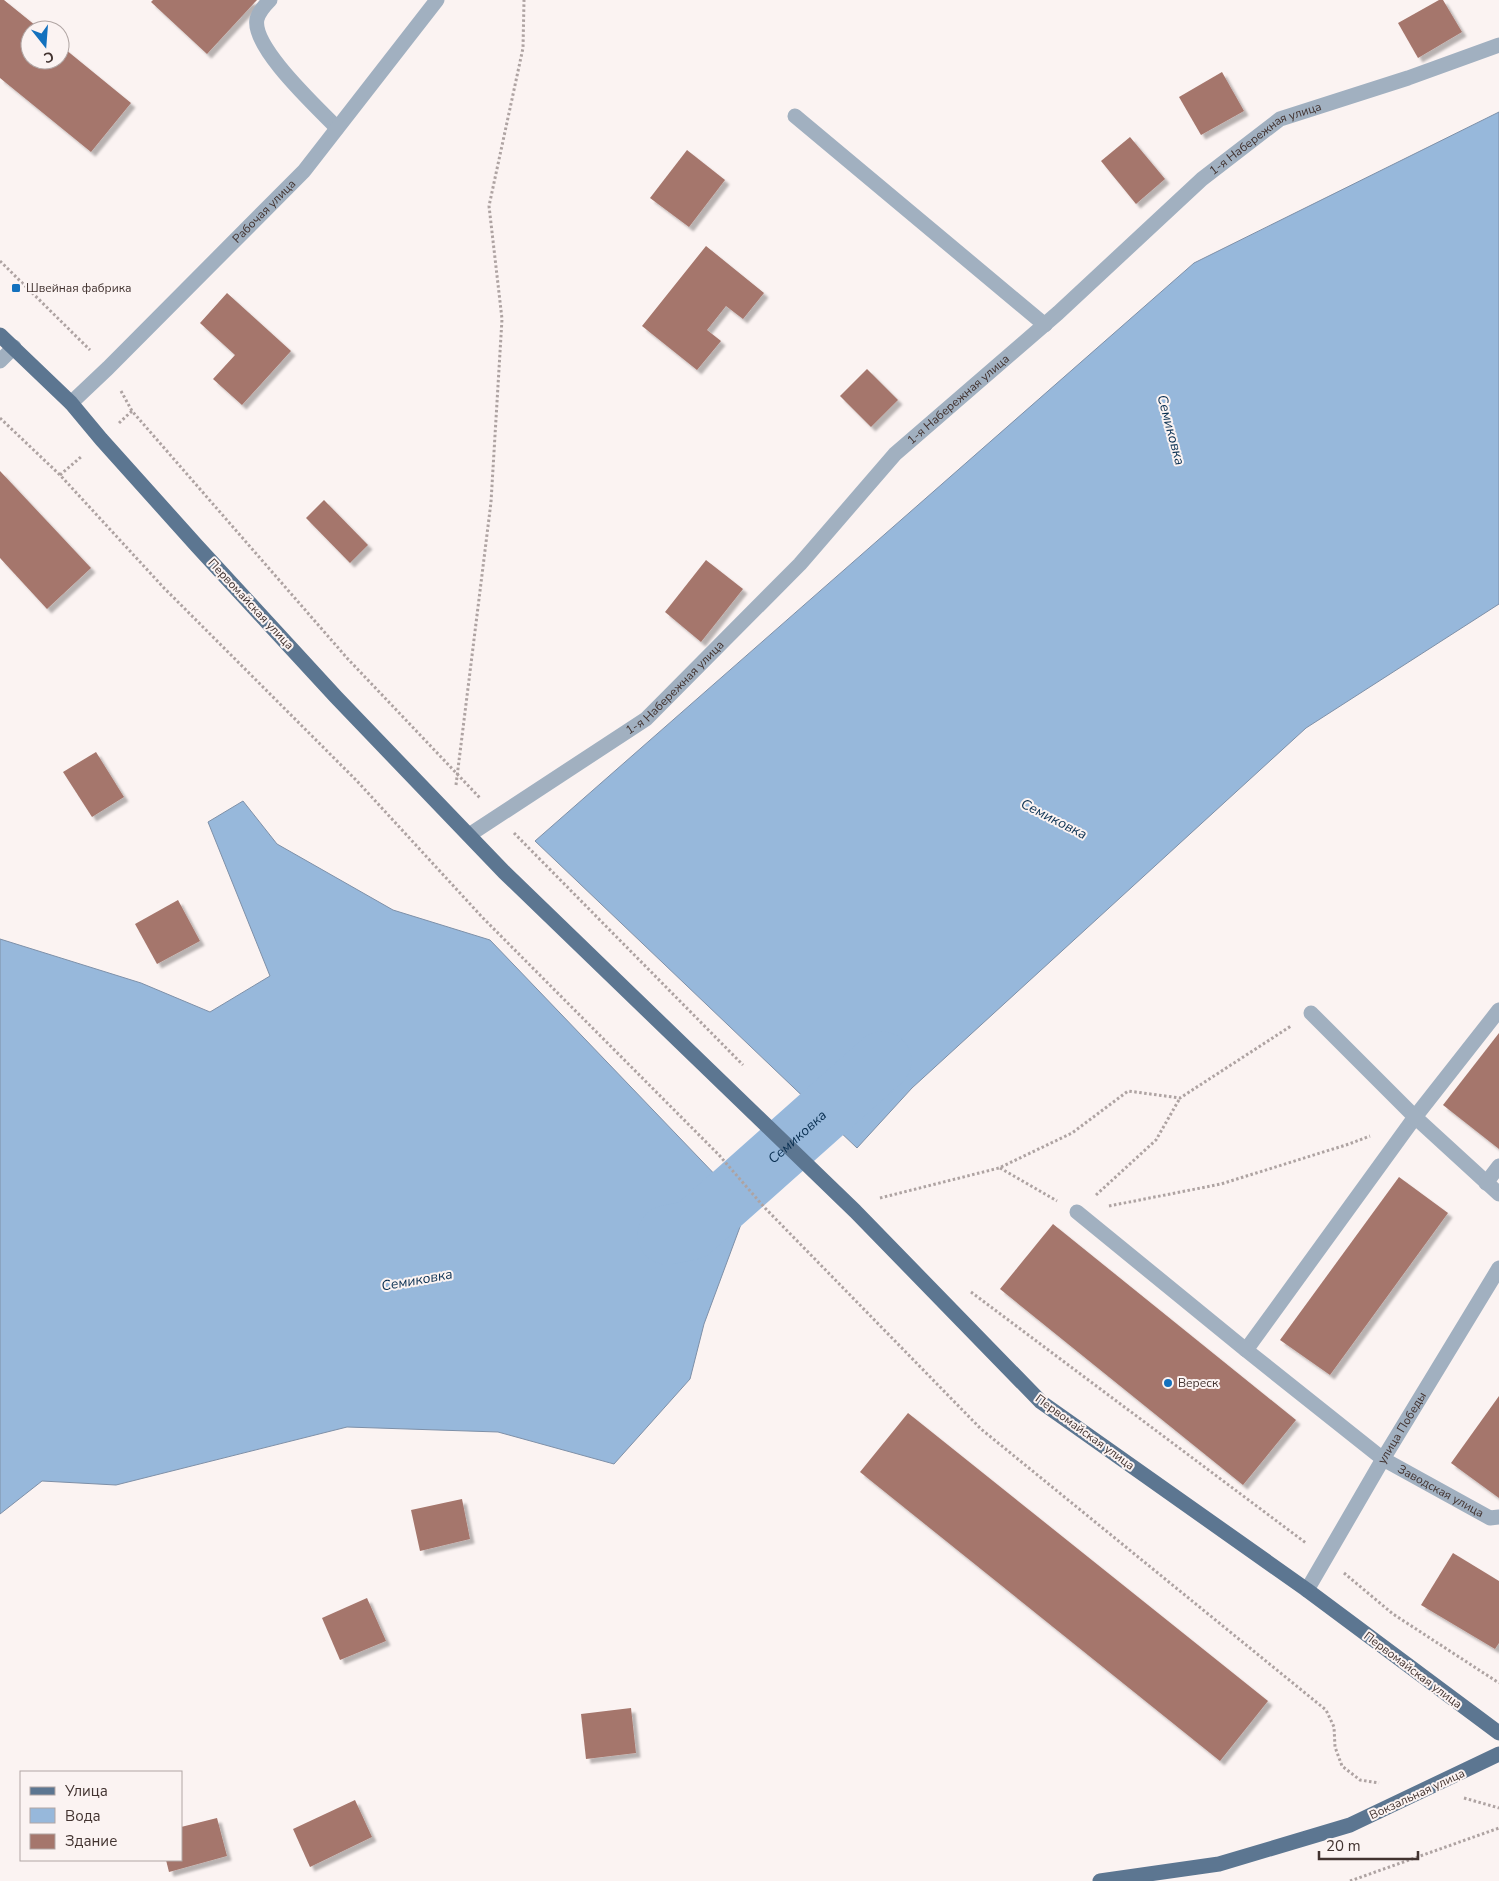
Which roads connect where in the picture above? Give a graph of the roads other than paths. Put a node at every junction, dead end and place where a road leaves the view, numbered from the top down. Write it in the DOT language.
graph roads {
  1 [pos="270,0"];
  2 [pos="436,0"];
  3 [pos="1499,45"];
  4 [pos="795,116"];
  5 [pos="337,128"];
  6 [pos="1045,325"];
  7 [pos="0,336"];
  8 [pos="14,347"];
  9 [pos="0,361"];
  10 [pos="71,403"];
  11 [pos="469,835"];
  12 [pos="1499,1010"];
  13 [pos="1311,1013"];
  14 [pos="1415,1117"];
  15 [pos="1499,1166"];
  16 [pos="1486,1183"];
  17 [pos="1499,1194"];
  18 [pos="1077,1212"];
  19 [pos="1499,1268"];
  20 [pos="1246,1350"];
  21 [pos="1383,1459"];
  22 [pos="1499,1517"];
  23 [pos="1307,1590"];
  24 [pos="1499,1733"];
  25 [pos="1499,1754"];
  26 [pos="1100,1881"];
  1 -- 5 [label="street"];
  2 -- 5 [label="street, Рабочая улица"];
  3 -- 6 [label="street, 1-я Набережная улица"];
  4 -- 6 [label="street"];
  5 -- 10 [label="street, Рабочая улица"];
  6 -- 11 [label="street, 1-я Набережная улица"];
  7 -- 8 [label="main road, Первомайская улица"];
  8 -- 9 [label="street"];
  8 -- 10 [label="main road, Первомайская улица"];
  10 -- 11 [label="main road, Первомайская улица"];
  11 -- 23 [label="main road, Первомайская улица"];
  12 -- 14 [label="street"];
  13 -- 14 [label="street"];
  14 -- 16 [label="street"];
  14 -- 20 [label="street"];
  15 -- 16 [label="street"];
  16 -- 17 [label="street"];
  18 -- 20 [label="street, Заводская улица"];
  19 -- 21 [label="street, улица Победы"];
  20 -- 21 [label="street, Заводская улица"];
  21 -- 22 [label="street, Заводская улица"];
  21 -- 23 [label="street, улица Победы"];
  23 -- 24 [label="main road, Первомайская улица"];
  25 -- 26 [label="main road, Вокзальная улица"];
}
